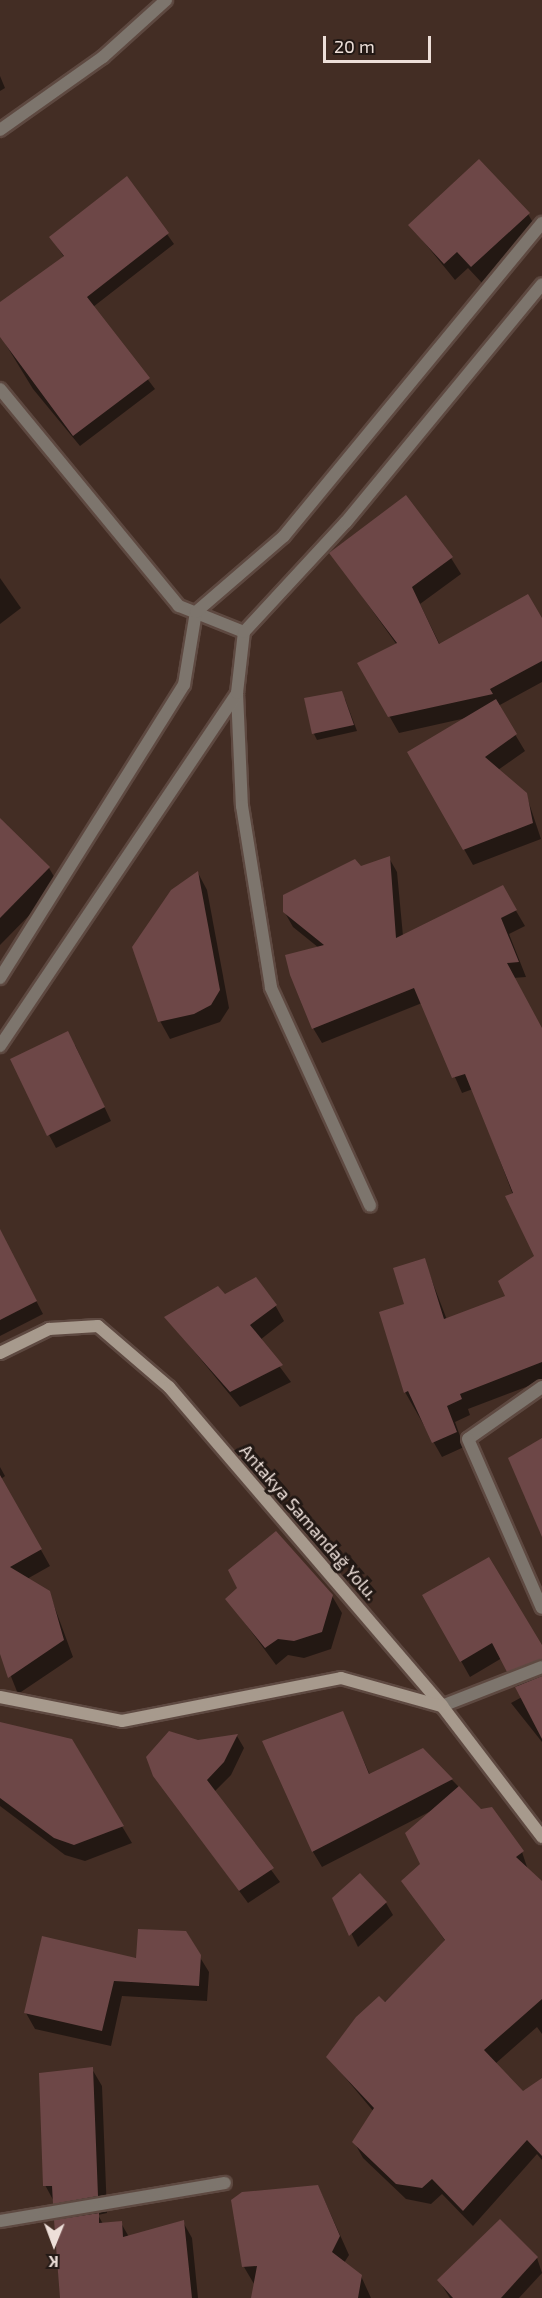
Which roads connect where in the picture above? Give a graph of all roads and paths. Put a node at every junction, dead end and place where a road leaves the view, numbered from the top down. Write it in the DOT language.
graph roads {
  1 [pos="166,0"];
  2 [pos="0,130"];
  3 [pos="542,224"];
  4 [pos="542,284"];
  5 [pos="0,389"];
  6 [pos="196,612"];
  7 [pos="244,632"];
  8 [pos="237,693"];
  9 [pos="0,978"];
  10 [pos="0,1046"];
  11 [pos="370,1205"];
  12 [pos="0,1353"];
  13 [pos="542,1387"];
  14 [pos="542,1608"];
  15 [pos="542,1667"];
  16 [pos="0,1697"];
  17 [pos="442,1706"];
  18 [pos="542,1837"];
  19 [pos="225,2183"];
  20 [pos="0,2221"];
  1 -- 2 [label="street"];
  3 -- 6 [label="street"];
  4 -- 7 [label="street"];
  5 -- 6 [label="street"];
  6 -- 7 [label="street"];
  6 -- 9 [label="street"];
  7 -- 8 [label="street"];
  8 -- 10 [label="street"];
  8 -- 11 [label="street"];
  12 -- 17 [label="street, Antakya Samandağ Yolu."];
  13 -- 14 [label="street"];
  15 -- 17 [label="street"];
  16 -- 17 [label="street"];
  17 -- 18 [label="street, Antakya Samandağ Yolu."];
  19 -- 20 [label="street"];
}
